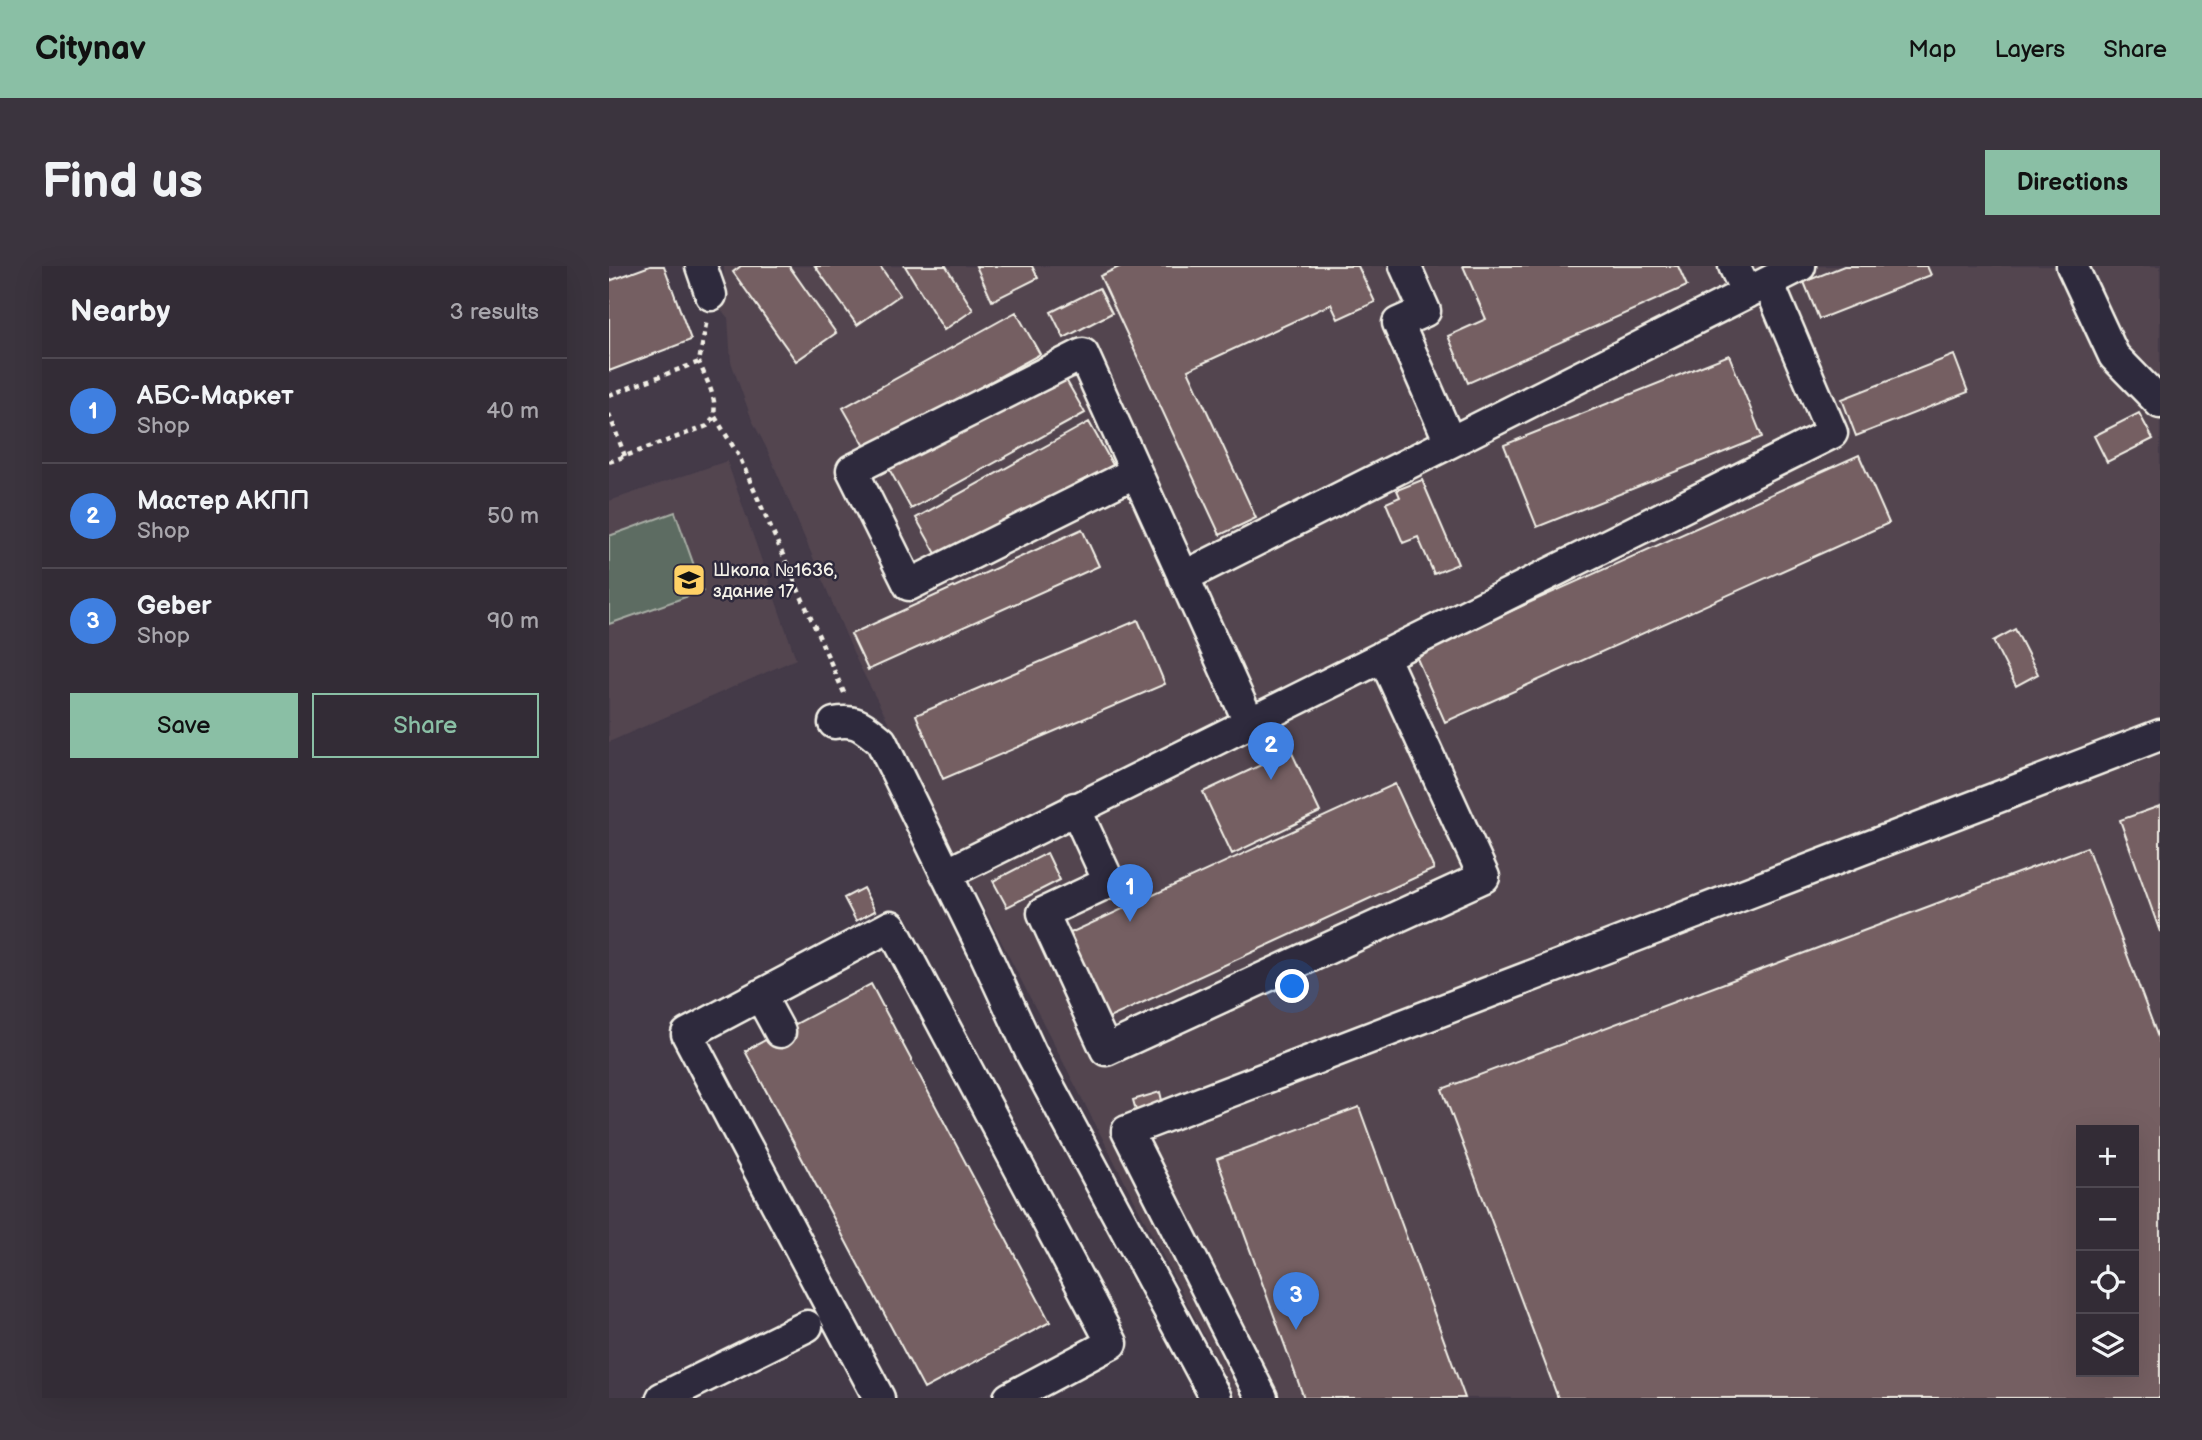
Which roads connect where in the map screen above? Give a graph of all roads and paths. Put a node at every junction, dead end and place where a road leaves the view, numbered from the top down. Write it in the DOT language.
graph roads {
  1 [pos="701,266"];
  2 [pos="1405,266"];
  3 [pos="1734,266"];
  4 [pos="1800,266"];
  5 [pos="2072,266"];
  6 [pos="1757,287"];
  7 [pos="712,295"];
  8 [pos="699,362"];
  9 [pos="609,395"];
  10 [pos="2160,403"];
  11 [pos="609,414"];
  12 [pos="715,417"];
  13 [pos="1450,442"];
  14 [pos="625,456"];
  15 [pos="609,462"];
  16 [pos="1136,472"];
  17 [pos="1183,577"];
  18 [pos="1383,656"];
  19 [pos="1249,722"];
  20 [pos="846,723"];
  21 [pos="2160,735"];
  22 [pos="1075,808"];
  23 [pos="946,874"];
  24 [pos="760,995"];
  25 [pos="781,1032"];
  26 [pos="807,1326"];
  27 [pos="662,1398"];
  28 [pos="879,1398"];
  29 [pos="1009,1398"];
  30 [pos="1216,1398"];
  31 [pos="1262,1398"];
  1 -- 7 [label="lane"];
  2 -- 13 [label="lane"];
  3 -- 6 [label="lane"];
  4 -- 6 [label="lane"];
  5 -- 10 [label="lane"];
  6 -- 13 [label="lane"];
  6 -- 18 [label="lane"];
  7 -- 8 [label="path"];
  8 -- 9 [label="path"];
  8 -- 12 [label="path"];
  11 -- 14 [label="path"];
  12 -- 14 [label="path"];
  12 -- 20 [label="path"];
  13 -- 17 [label="lane"];
  14 -- 15 [label="path"];
  16 -- 16 [label="lane"];
  16 -- 17 [label="lane"];
  17 -- 19 [label="lane"];
  18 -- 19 [label="lane"];
  18 -- 22 [label="lane"];
  19 -- 22 [label="lane"];
  20 -- 23 [label="lane"];
  21 -- 31 [label="lane"];
  22 -- 23 [label="lane"];
  23 -- 30 [label="lane"];
  24 -- 25 [label="lane"];
  24 -- 28 [label="lane"];
  24 -- 29 [label="lane"];
  26 -- 27 [label="lane"];
}
